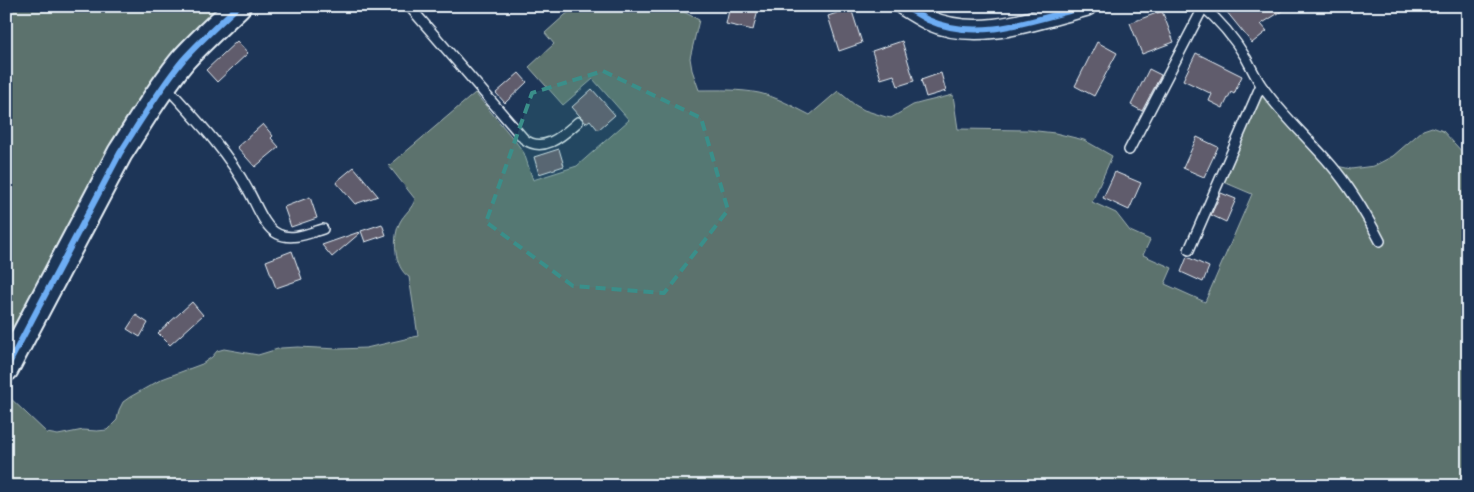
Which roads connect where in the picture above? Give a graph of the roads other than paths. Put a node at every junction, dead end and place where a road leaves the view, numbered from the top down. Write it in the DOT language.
graph roads {
  1 [pos="238,6"];
  2 [pos="409,6"];
  3 [pos="904,6"];
  4 [pos="1087,6"];
  5 [pos="1203,7"];
  6 [pos="165,84"];
  7 [pos="1261,85"];
  8 [pos="578,122"];
  9 [pos="1129,150"];
  10 [pos="323,229"];
  11 [pos="1380,241"];
  12 [pos="1189,250"];
  13 [pos="6,369"];
  1 -- 6 [label="street"];
  2 -- 8 [label="lane"];
  3 -- 4 [label="street"];
  5 -- 7 [label="lane"];
  5 -- 9 [label="lane"];
  6 -- 10 [label="lane"];
  6 -- 13 [label="street"];
  7 -- 11 [label="lane"];
  7 -- 12 [label="lane"];
}
